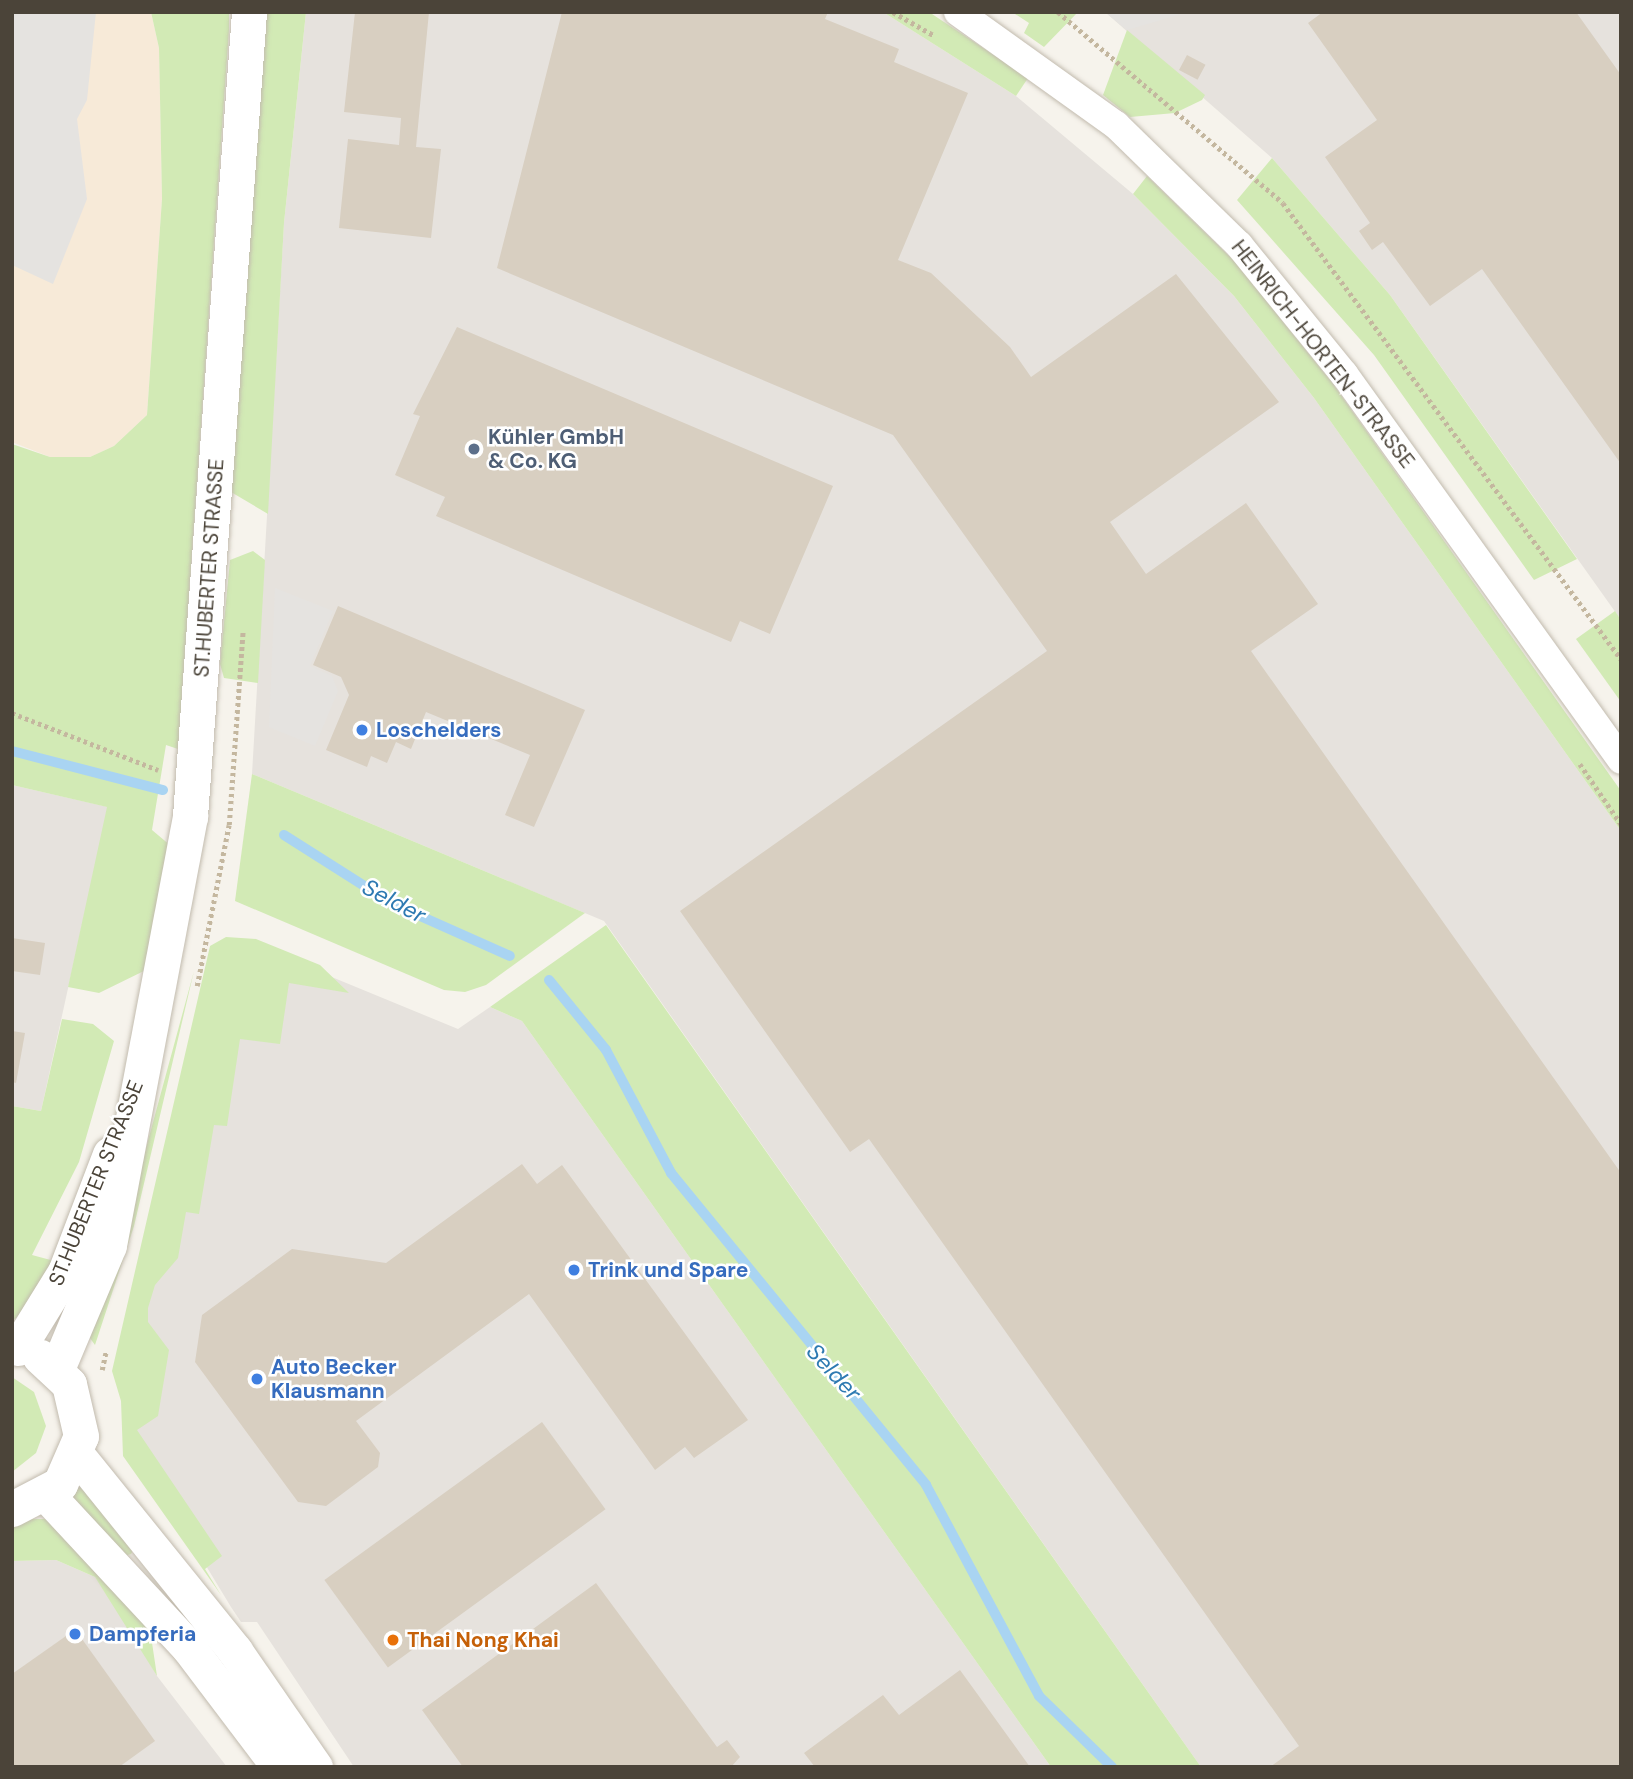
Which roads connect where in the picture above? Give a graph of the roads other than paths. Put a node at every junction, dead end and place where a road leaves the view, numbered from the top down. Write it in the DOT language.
graph roads {
  1 [pos="239,12"];
  2 [pos="249,12"];
  3 [pos="958,12"];
  4 [pos="241,79"];
  5 [pos="1621,760"];
  6 [pos="149,1052"];
  7 [pos="15,1347"];
  8 [pos="57,1369"];
  9 [pos="77,1455"];
  10 [pos="47,1495"];
  11 [pos="12,1509"];
  12 [pos="279,1767"];
  13 [pos="315,1767"];
  1 -- 4 [label="street, ST.HUBERTER STRASSE"];
  2 -- 4 [label="street, ST.HUBERTER STRASSE"];
  3 -- 5 [label="street, HEINRICH-HORTEN-STRASSE"];
  4 -- 6 [label="street, ST.HUBERTER STRASSE"];
  6 -- 7 [label="street, ST.HUBERTER STRASSE"];
  6 -- 8 [label="street, ST.HUBERTER STRASSE"];
  7 -- 8 [label="street"];
  8 -- 9 [label="street"];
  9 -- 10 [label="street"];
  9 -- 13 [label="street"];
  10 -- 11 [label="street"];
  10 -- 12 [label="street"];
}
